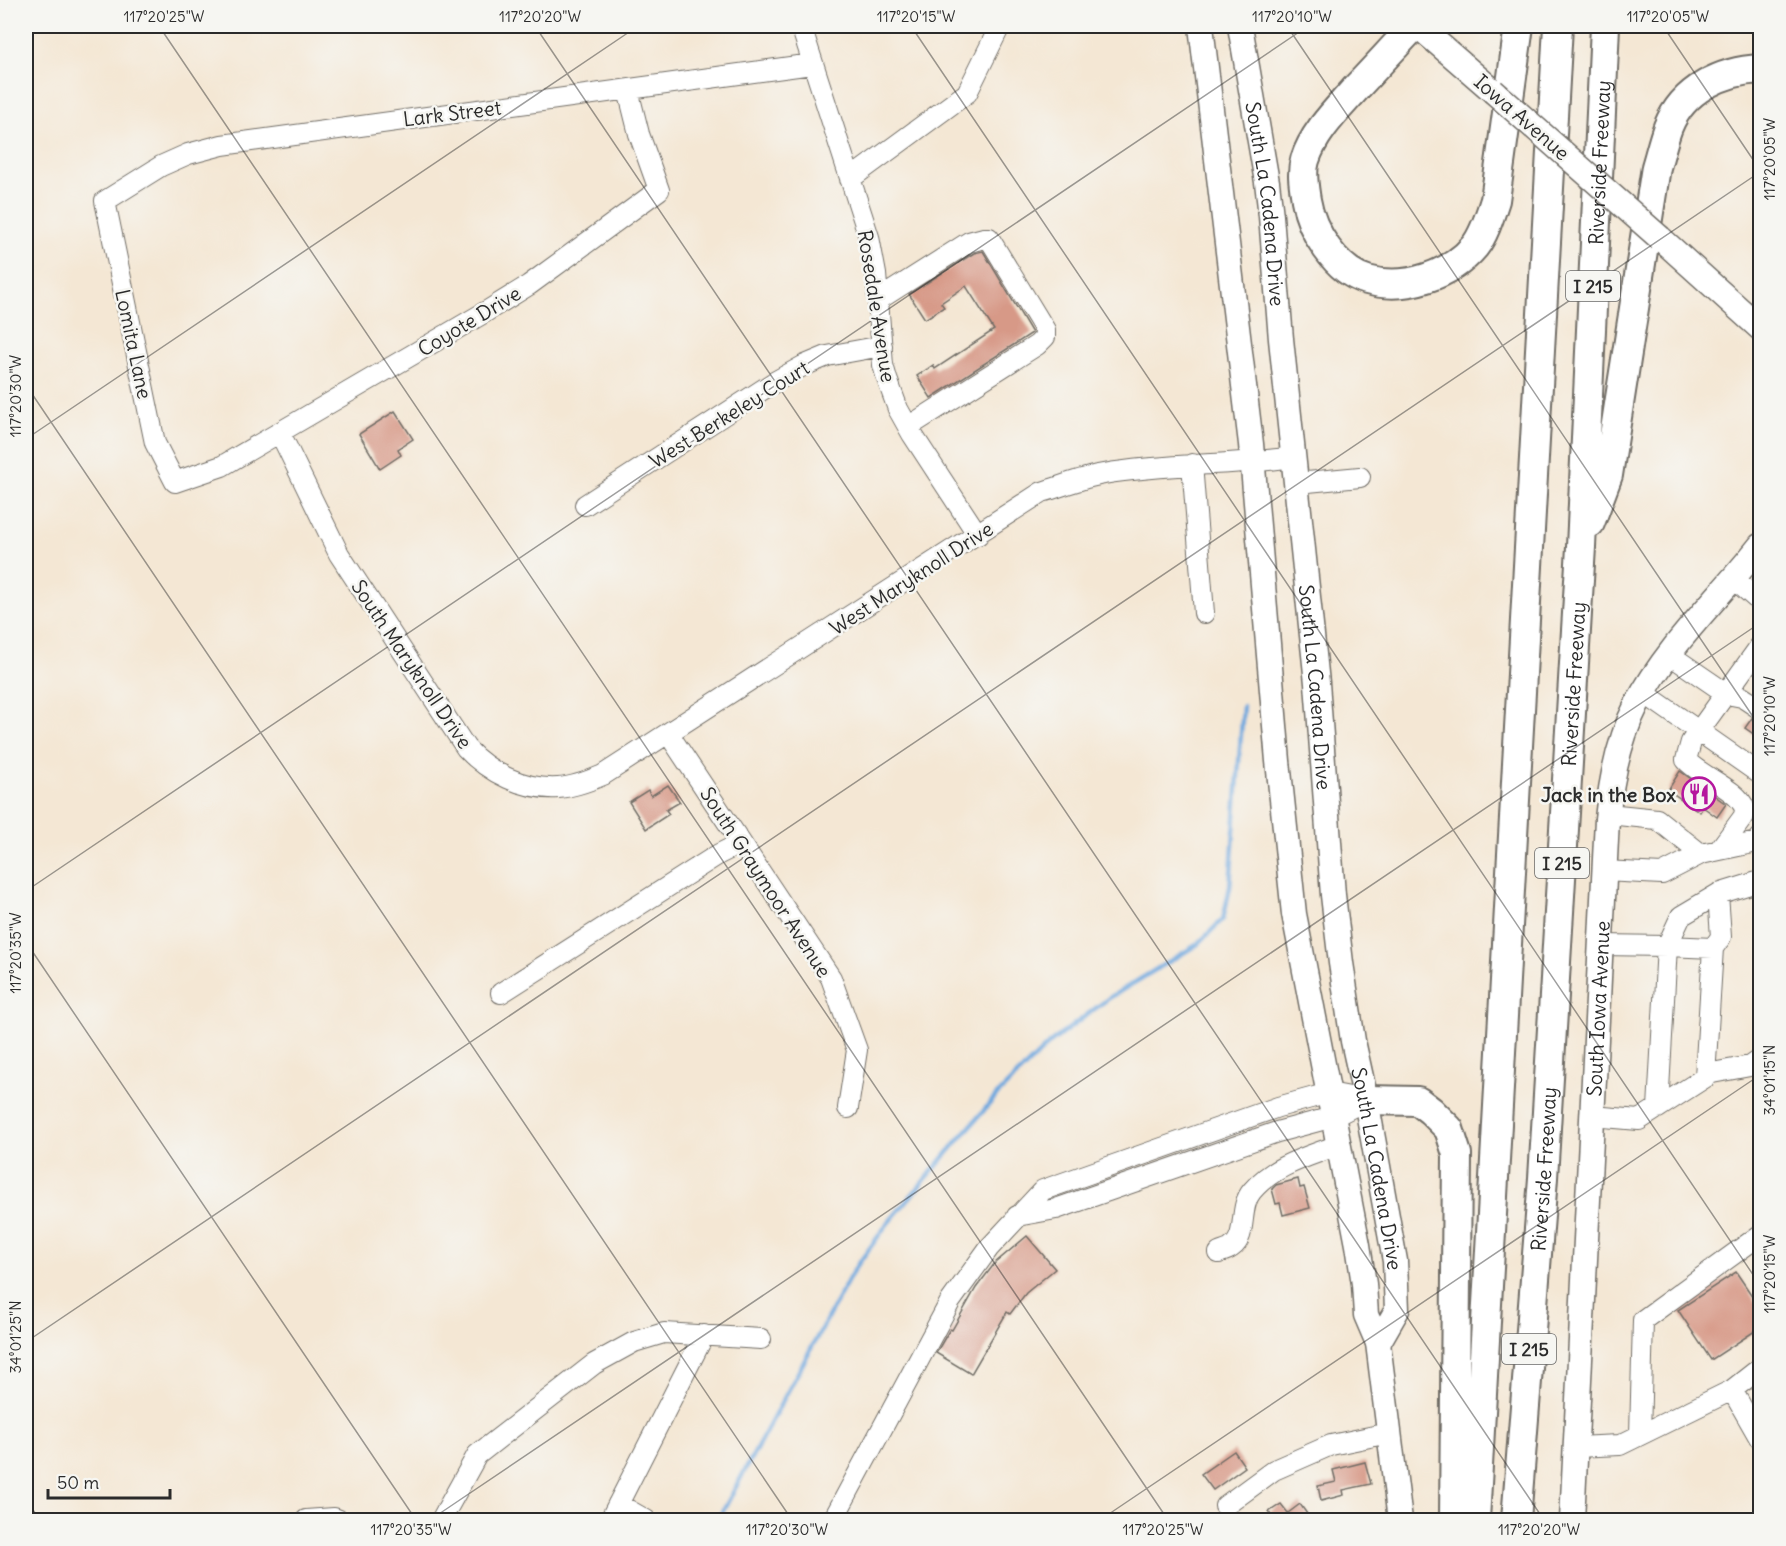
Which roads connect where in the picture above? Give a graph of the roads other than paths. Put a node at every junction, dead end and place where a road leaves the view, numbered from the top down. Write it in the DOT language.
graph roads {
  1 [pos="801,26"];
  2 [pos="1000,26"];
  3 [pos="1201,26"];
  4 [pos="1240,26"];
  5 [pos="1416,26"];
  6 [pos="1519,26"];
  7 [pos="1558,26"];
  8 [pos="1605,26"];
  9 [pos="812,64"];
  10 [pos="1761,69"];
  11 [pos="628,90"];
  12 [pos="850,179"];
  13 [pos="105,201"];
  14 [pos="878,300"];
  15 [pos="1761,328"];
  16 [pos="882,346"];
  17 [pos="908,427"];
  18 [pos="280,433"];
  19 [pos="1294,457"];
  20 [pos="1252,463"];
  21 [pos="1192,464"];
  22 [pos="1360,477"];
  23 [pos="175,482"];
  24 [pos="1297,483"];
  25 [pos="585,505"];
  26 [pos="978,535"];
  27 [pos="1761,546"];
  28 [pos="1581,547"];
  29 [pos="1734,579"];
  30 [pos="1761,602"];
  31 [pos="1204,614"];
  32 [pos="1761,646"];
  33 [pos="1670,655"];
  34 [pos="1755,667"];
  35 [pos="1644,693"];
  36 [pos="1726,694"];
  37 [pos="1761,709"];
  38 [pos="1700,732"];
  39 [pos="668,733"];
  40 [pos="1761,774"];
  41 [pos="560,788"];
  42 [pos="1608,814"];
  43 [pos="1761,838"];
  44 [pos="741,843"];
  45 [pos="1710,852"];
  46 [pos="1605,871"];
  47 [pos="1761,881"];
  48 [pos="1718,894"];
  49 [pos="1601,945"];
  50 [pos="1667,946"];
  51 [pos="1713,948"];
  52 [pos="501,993"];
  53 [pos="1761,1059"];
  54 [pos="1706,1077"];
  55 [pos="1329,1093"];
  56 [pos="1366,1100"];
  57 [pos="848,1108"];
  58 [pos="1658,1108"];
  59 [pos="1592,1116"];
  60 [pos="1333,1117"];
  61 [pos="1338,1145"];
  62 [pos="1017,1216"];
  63 [pos="1761,1235"];
  64 [pos="1220,1253"];
  65 [pos="704,1335"];
  66 [pos="760,1339"];
  67 [pos="1378,1343"];
  68 [pos="1761,1368"];
  69 [pos="1732,1390"];
  70 [pos="1389,1433"];
  71 [pos="1640,1435"];
  72 [pos="1761,1439"];
  73 [pos="1576,1447"];
  74 [pos="1224,1506"];
  75 [pos="614,1512"];
  76 [pos="306,1521"];
  77 [pos="339,1521"];
  78 [pos="441,1521"];
  79 [pos="646,1521"];
  80 [pos="833,1521"];
  81 [pos="1400,1521"];
  82 [pos="1454,1521"];
  83 [pos="1475,1521"];
  84 [pos="1516,1521"];
  85 [pos="1572,1521"];
  1 -- 9 [label="street, Rosedale Avenue"];
  2 -- 12 [label="street"];
  3 -- 20 [label="main road, South La Cadena Drive"];
  4 -- 19 [label="main road, South La Cadena Drive"];
  5 -- 6 [label="highway"];
  5 -- 15 [label="main road, Iowa Avenue, bridge"];
  7 -- 83 [label="highway, I 215"];
  8 -- 28 [label="highway, Riverside Freeway / I 215"];
  9 -- 11 [label="street, Lark Street"];
  9 -- 12 [label="street, Rosedale Avenue"];
  10 -- 28 [label="highway"];
  11 -- 13 [label="street, Lark Street"];
  11 -- 18 [label="street, Coyote Drive"];
  12 -- 14 [label="street, Rosedale Avenue"];
  13 -- 23 [label="street, Lomita Lane"];
  14 -- 16 [label="street, Rosedale Avenue"];
  14 -- 17 [label="street"];
  16 -- 17 [label="street, Rosedale Avenue"];
  16 -- 25 [label="street, West Berkeley Court"];
  17 -- 26 [label="street, Rosedale Avenue"];
  18 -- 23 [label="street, Coyote Drive"];
  18 -- 41 [label="street, South Maryknoll Drive"];
  19 -- 20 [label="street, West Maryknoll Drive"];
  19 -- 24 [label="main road, South La Cadena Drive"];
  20 -- 21 [label="street, West Maryknoll Drive"];
  20 -- 55 [label="main road, South La Cadena Drive"];
  21 -- 26 [label="street, West Maryknoll Drive"];
  21 -- 31 [label="street"];
  22 -- 24 [label="street"];
  24 -- 56 [label="main road, South La Cadena Drive"];
  26 -- 39 [label="street, West Maryknoll Drive"];
  27 -- 29 [label="main road, South Iowa Avenue"];
  28 -- 84 [label="highway, Riverside Freeway / I 215"];
  29 -- 30 [label="street"];
  29 -- 33 [label="main road, South Iowa Avenue"];
  32 -- 34 [label="street"];
  33 -- 35 [label="main road, South Iowa Avenue"];
  33 -- 36 [label="street"];
  34 -- 36 [label="street"];
  35 -- 38 [label="street"];
  35 -- 42 [label="main road, South Iowa Avenue"];
  36 -- 37 [label="street"];
  36 -- 38 [label="street"];
  38 -- 40 [label="street"];
  38 -- 45 [label="street"];
  39 -- 41 [label="street, West Maryknoll Drive"];
  39 -- 44 [label="street, South Graymoor Avenue"];
  42 -- 45 [label="street"];
  42 -- 46 [label="main road, South Iowa Avenue"];
  43 -- 45 [label="street"];
  44 -- 52 [label="street"];
  44 -- 57 [label="street, South Graymoor Avenue"];
  45 -- 46 [label="street"];
  46 -- 49 [label="main road, South Iowa Avenue"];
  47 -- 48 [label="street"];
  48 -- 50 [label="street"];
  48 -- 51 [label="street"];
  49 -- 50 [label="street"];
  49 -- 59 [label="main road, South Iowa Avenue"];
  50 -- 51 [label="street"];
  50 -- 58 [label="street"];
  51 -- 54 [label="street"];
  53 -- 54 [label="street"];
  54 -- 58 [label="street"];
  55 -- 56 [label="street"];
  55 -- 60 [label="main road, South La Cadena Drive"];
  55 -- 62 [label="street"];
  56 -- 60 [label="street"];
  56 -- 67 [label="main road, South La Cadena Drive"];
  56 -- 82 [label="highway"];
  58 -- 59 [label="street"];
  59 -- 73 [label="main road, South Iowa Avenue"];
  60 -- 61 [label="main road, South La Cadena Drive"];
  60 -- 62 [label="street"];
  61 -- 64 [label="street"];
  61 -- 67 [label="main road, South La Cadena Drive"];
  62 -- 80 [label="street"];
  63 -- 71 [label="street"];
  65 -- 66 [label="street"];
  65 -- 75 [label="street"];
  65 -- 78 [label="street"];
  67 -- 70 [label="main road, South La Cadena Drive"];
  68 -- 69 [label="street"];
  69 -- 71 [label="street"];
  69 -- 72 [label="street"];
  70 -- 74 [label="street"];
  70 -- 81 [label="main road, South La Cadena Drive"];
  71 -- 73 [label="street"];
  73 -- 85 [label="main road, South Iowa Avenue"];
  75 -- 79 [label="street"];
  76 -- 77 [label="street"];
}
